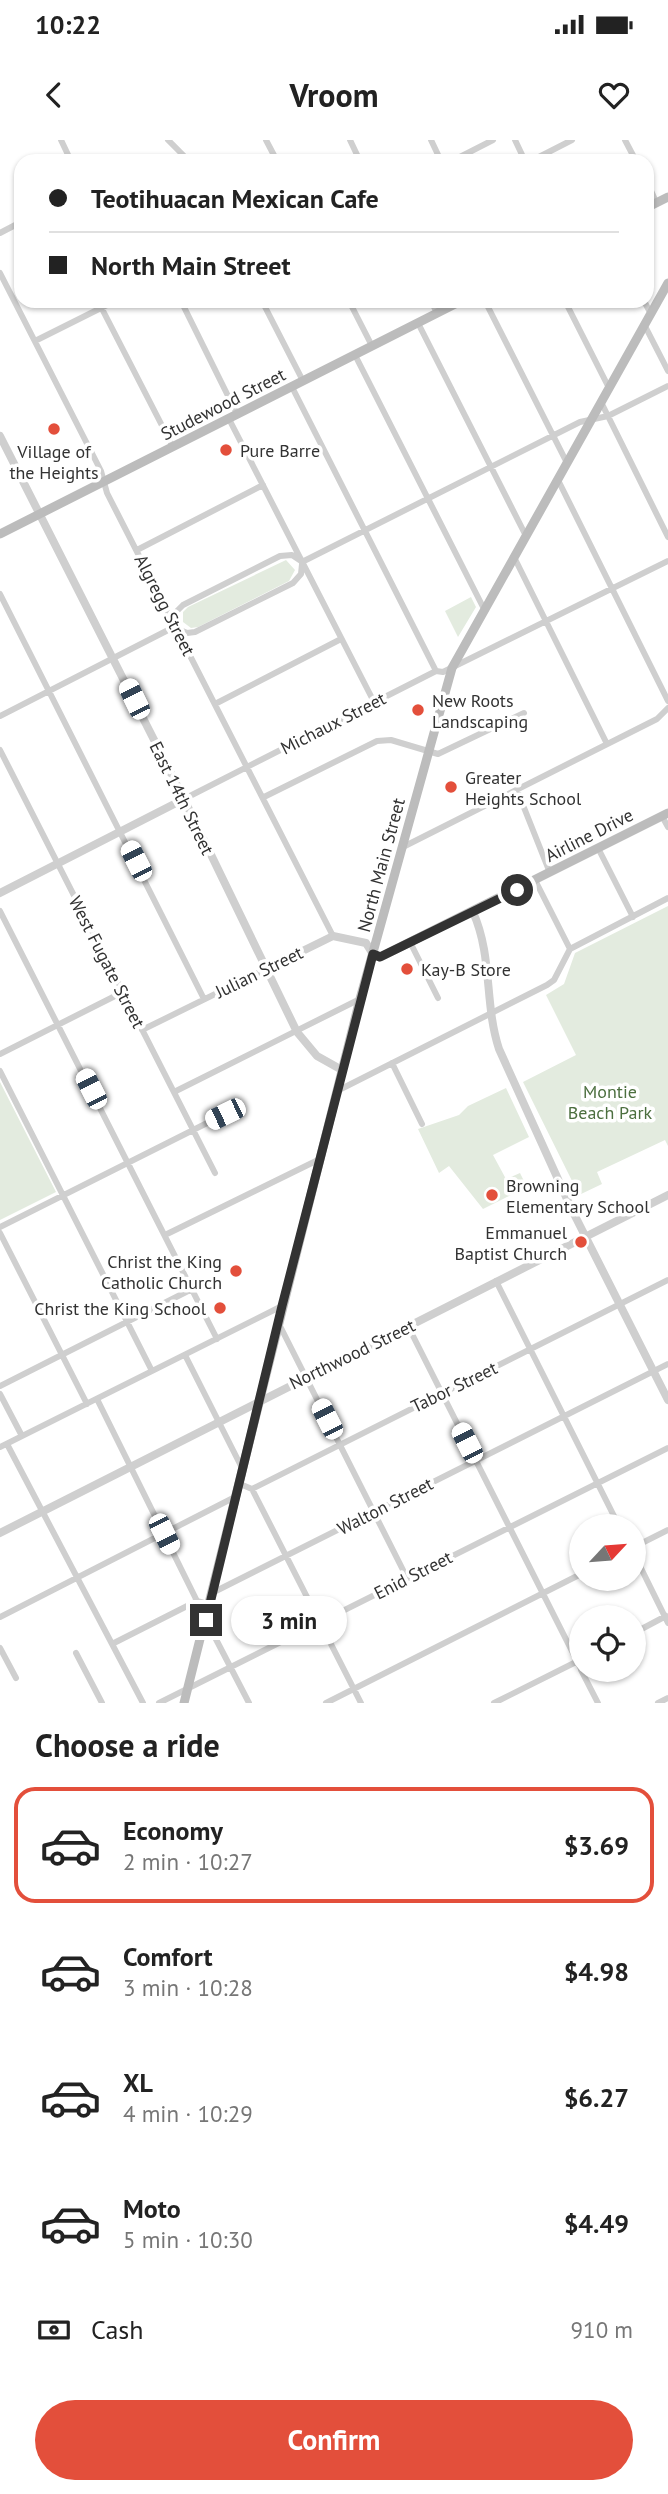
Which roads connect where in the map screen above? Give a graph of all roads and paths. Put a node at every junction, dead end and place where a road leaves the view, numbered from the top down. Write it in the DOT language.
graph roads {
  1 [pos="168,140"];
  2 [pos="494,140"];
  3 [pos="572,140"];
  4 [pos="182,154"];
  5 [pos="466,154"];
  6 [pos="545,154"];
  7 [pos="0,273"];
  8 [pos="668,283"];
  9 [pos="14,300"];
  10 [pos="654,307"];
  11 [pos="18,308"];
  12 [pos="93,308"];
  13 [pos="102,308"];
  14 [pos="184,308"];
  15 [pos="266,308"];
  16 [pos="353,308"];
  17 [pos="434,308"];
  18 [pos="447,308"];
  19 [pos="489,308"];
  20 [pos="569,308"];
  21 [pos="647,308"];
  22 [pos="653,308"];
  23 [pos="437,313"];
  24 [pos="650,314"];
  25 [pos="418,323"];
  26 [pos="645,326"];
  27 [pos="35,341"];
  28 [pos="372,346"];
  29 [pos="355,355"];
  30 [pos="668,371"];
  31 [pos="303,381"];
  32 [pos="668,386"];
  33 [pos="292,387"];
  34 [pos="609,388"];
  35 [pos="601,402"];
  36 [pos="233,416"];
  37 [pos="608,416"];
  38 [pos="591,420"];
  39 [pos="0,436"];
  40 [pos="554,436"];
  41 [pos="173,447"];
  42 [pos="568,463"];
  43 [pos="491,467"];
  44 [pos="558,480"];
  45 [pos="104,482"];
  46 [pos="263,485"];
  47 [pos="428,498"];
  48 [pos="40,514"];
  49 [pos="365,531"];
  50 [pos="0,534"];
  51 [pos="526,536"];
  52 [pos="668,537"];
  53 [pos="137,550"];
  54 [pos="514,556"];
  55 [pos="668,561"];
  56 [pos="302,562"];
  57 [pos="612,589"];
  58 [pos="0,594"];
  59 [pos="484,609"];
  60 [pos="547,621"];
  61 [pos="176,626"];
  62 [pos="341,639"];
  63 [pos="114,657"];
  64 [pos="452,668"];
  65 [pos="436,671"];
  66 [pos="49,691"];
  67 [pos="668,701"];
  68 [pos="374,702"];
  69 [pos="215,704"];
  70 [pos="668,708"];
  71 [pos="524,713"];
  72 [pos="0,716"];
  73 [pos="607,744"];
  74 [pos="0,750"];
  75 [pos="429,750"];
  76 [pos="247,766"];
  77 [pos="517,790"];
  78 [pos="264,797"];
  79 [pos="184,799"];
  80 [pos="665,815"];
  81 [pos="668,827"];
  82 [pos="121,832"];
  83 [pos="401,848"];
  84 [pos="598,848"];
  85 [pos="58,864"];
  86 [pos="550,873"];
  87 [pos="535,880"];
  88 [pos="0,893"];
  89 [pos="668,898"];
  90 [pos="0,911"];
  91 [pos="473,912"];
  92 [pos="632,916"];
  93 [pos="333,936"];
  94 [pos="410,942"];
  95 [pos="570,949"];
  96 [pos="373,954"];
  97 [pos="265,969"];
  98 [pos="123,992"];
  99 [pos="438,998"];
  100 [pos="204,999"];
  101 [pos="360,999"];
  102 [pos="491,1013"];
  103 [pos="58,1024"];
  104 [pos="142,1030"];
  105 [pos="297,1032"];
  106 [pos="0,1054"];
  107 [pos="392,1063"];
  108 [pos="342,1070"];
  109 [pos="0,1071"];
  110 [pos="337,1091"];
  111 [pos="174,1092"];
  112 [pos="225,1114"];
  113 [pos="422,1124"];
  114 [pos="193,1130"];
  115 [pos="321,1158"];
  116 [pos="128,1162"];
  117 [pos="215,1173"];
  118 [pos="63,1195"];
  119 [pos="668,1195"];
  120 [pos="0,1227"];
  121 [pos="0,1233"];
  122 [pos="165,1235"];
  123 [pos="586,1237"];
  124 [pos="668,1280"];
  125 [pos="496,1281"];
  126 [pos="192,1289"];
  127 [pos="620,1305"];
  128 [pos="282,1306"];
  129 [pos="127,1322"];
  130 [pos="279,1323"];
  131 [pos="408,1326"];
  132 [pos="217,1339"];
  133 [pos="530,1349"];
  134 [pos="62,1354"];
  135 [pos="185,1355"];
  136 [pos="668,1364"];
  137 [pos="152,1371"];
  138 [pos="654,1371"];
  139 [pos="305,1376"];
  140 [pos="0,1386"];
  141 [pos="442,1393"];
  142 [pos="0,1394"];
  143 [pos="97,1399"];
  144 [pos="259,1400"];
  145 [pos="668,1400"];
  146 [pos="87,1404"];
  147 [pos="564,1417"];
  148 [pos="218,1421"];
  149 [pos="22,1436"];
  150 [pos="8,1444"];
  151 [pos="340,1444"];
  152 [pos="0,1447"];
  153 [pos="668,1448"];
  154 [pos="475,1459"];
  155 [pos="130,1466"];
  156 [pos="243,1470"];
  157 [pos="598,1483"];
  158 [pos="240,1484"];
  159 [pos="252,1489"];
  160 [pos="237,1496"];
  161 [pos="42,1511"];
  162 [pos="374,1512"];
  163 [pos="613,1514"];
  164 [pos="509,1527"];
  165 [pos="668,1530"];
  166 [pos="0,1533"];
  167 [pos="164,1534"];
  168 [pos="646,1541"];
  169 [pos="286,1557"];
  170 [pos="646,1577"];
  171 [pos="76,1578"];
  172 [pos="407,1578"];
  173 [pos="569,1580"];
  174 [pos="215,1592"];
  175 [pos="543,1593"];
  176 [pos="197,1601"];
  177 [pos="211,1605"];
  178 [pos="0,1617"];
  179 [pos="667,1618"];
  180 [pos="206,1620"];
  181 [pos="320,1622"];
  182 [pos="646,1628"];
  183 [pos="569,1641"];
  184 [pos="112,1644"];
  185 [pos="0,1648"];
  186 [pos="76,1653"];
  187 [pos="569,1665"];
  188 [pos="231,1667"];
  189 [pos="16,1678"];
  190 [pos="588,1682"];
  191 [pos="188,1689"];
  192 [pos="354,1689"];
  193 [pos="668,1698"];
  194 [pos="102,1703"];
  195 [pos="143,1703"];
  196 [pos="159,1703"];
  197 [pos="184,1703"];
  198 [pos="249,1703"];
  199 [pos="326,1703"];
  200 [pos="361,1703"];
  201 [pos="494,1703"];
  202 [pos="598,1703"];
  203 [pos="658,1703"];
  1 -- 4 [label="street"];
  2 -- 5 [label="street"];
  3 -- 6 [label="street"];
  7 -- 9 [label="street, Algregg Street"];
  8 -- 10 [label="main road, North Main Street"];
  11 -- 27 [label="street, Algregg Street"];
  12 -- 27 [label="street"];
  13 -- 41 [label="street"];
  14 -- 36 [label="street"];
  15 -- 31 [label="street"];
  16 -- 28 [label="street"];
  17 -- 23 [label="street"];
  18 -- 23 [label="main road, Studewood Street"];
  19 -- 40 [label="street"];
  20 -- 34 [label="street"];
  21 -- 24 [label="street"];
  22 -- 24 [label="main road, North Main Street"];
  23 -- 25 [label="main road, Studewood Street"];
  24 -- 26 [label="main road, North Main Street"];
  25 -- 28 [label="main road, Studewood Street"];
  25 -- 43 [label="street"];
  26 -- 30 [label="street"];
  26 -- 34 [label="main road, North Main Street"];
  27 -- 45 [label="street, Algregg Street"];
  28 -- 29 [label="main road, Studewood Street"];
  29 -- 31 [label="main road, Studewood Street"];
  29 -- 47 [label="street"];
  31 -- 33 [label="main road, Studewood Street"];
  32 -- 37 [label="street"];
  33 -- 36 [label="main road, Studewood Street"];
  33 -- 49 [label="street"];
  34 -- 35 [label="main road, North Main Street"];
  35 -- 37 [label="street"];
  35 -- 38 [label="main road, North Main Street"];
  36 -- 41 [label="main road, Studewood Street"];
  36 -- 46 [label="street"];
  37 -- 38 [label="street"];
  37 -- 52 [label="street"];
  38 -- 40 [label="street"];
  38 -- 42 [label="main road, North Main Street"];
  39 -- 48 [label="street, East 14th Street"];
  40 -- 42 [label="street"];
  40 -- 43 [label="street"];
  41 -- 45 [label="main road, Studewood Street"];
  42 -- 44 [label="main road, North Main Street"];
  43 -- 47 [label="street"];
  43 -- 51 [label="street"];
  44 -- 51 [label="main road, North Main Street"];
  44 -- 57 [label="street"];
  45 -- 48 [label="main road, Studewood Street"];
  45 -- 53 [label="street, Algregg Street"];
  46 -- 53 [label="street"];
  46 -- 56 [label="street"];
  47 -- 49 [label="street"];
  47 -- 59 [label="street"];
  48 -- 50 [label="main road, Studewood Street"];
  48 -- 63 [label="street, East 14th Street"];
  49 -- 56 [label="street"];
  49 -- 65 [label="street"];
  51 -- 54 [label="main road, North Main Street"];
  53 -- 61 [label="street, Algregg Street"];
  54 -- 59 [label="main road, North Main Street"];
  54 -- 60 [label="street"];
  55 -- 57 [label="street, Michaux Street"];
  56 -- 61 [label="street"];
  56 -- 61 [label="street"];
  56 -- 62 [label="street"];
  57 -- 60 [label="street, Michaux Street"];
  57 -- 67 [label="street"];
  58 -- 66 [label="street"];
  59 -- 64 [label="main road, North Main Street"];
  60 -- 64 [label="street, Michaux Street"];
  60 -- 73 [label="street"];
  61 -- 63 [label="street"];
  61 -- 69 [label="street, Algregg Street"];
  62 -- 68 [label="street"];
  62 -- 69 [label="street"];
  63 -- 66 [label="street"];
  63 -- 79 [label="street, East 14th Street"];
  64 -- 65 [label="street, Michaux Street"];
  64 -- 75 [label="main road, North Main Street"];
  65 -- 68 [label="street, Michaux Street"];
  66 -- 72 [label="street"];
  66 -- 82 [label="street"];
  68 -- 76 [label="street, Michaux Street"];
  69 -- 76 [label="street, Algregg Street"];
  70 -- 73 [label="street"];
  71 -- 75 [label="street"];
  73 -- 77 [label="street"];
  74 -- 85 [label="street, West Fugate Street"];
  75 -- 78 [label="street"];
  75 -- 83 [label="main road, North Main Street"];
  76 -- 78 [label="street, Algregg Street"];
  76 -- 79 [label="street, Michaux Street"];
  77 -- 83 [label="street"];
  77 -- 86 [label="street"];
  78 -- 93 [label="street, Algregg Street"];
  79 -- 82 [label="street, Michaux Street"];
  79 -- 97 [label="street, East 14th Street"];
  80 -- 81 [label="street"];
  80 -- 84 [label="main road, Airline Drive"];
  82 -- 85 [label="street, Michaux Street"];
  82 -- 100 [label="street"];
  83 -- 96 [label="main road, North Main Street"];
  84 -- 86 [label="main road, Airline Drive"];
  84 -- 92 [label="street"];
  85 -- 88 [label="street, Michaux Street"];
  85 -- 98 [label="street, West Fugate Street"];
  86 -- 87 [label="main road, Airline Drive"];
  87 -- 91 [label="main road, Airline Drive"];
  87 -- 95 [label="street"];
  89 -- 92 [label="street"];
  90 -- 103 [label="street"];
  91 -- 94 [label="main road, Airline Drive"];
  91 -- 102 [label="street"];
  92 -- 95 [label="street"];
  93 -- 96 [label="street"];
  93 -- 97 [label="street, Julian Street"];
  94 -- 96 [label="main road, Airline Drive"];
  94 -- 99 [label="street"];
  95 -- 102 [label="street"];
  96 -- 101 [label="main road, North Main Street"];
  97 -- 100 [label="street, Julian Street"];
  97 -- 105 [label="street, East 14th Street"];
  98 -- 103 [label="street"];
  98 -- 104 [label="street, West Fugate Street"];
  100 -- 104 [label="street, Julian Street"];
  101 -- 105 [label="street"];
  101 -- 108 [label="main road, North Main Street"];
  102 -- 107 [label="street"];
  102 -- 123 [label="street"];
  103 -- 106 [label="street"];
  103 -- 116 [label="street"];
  104 -- 111 [label="street, West Fugate Street"];
  105 -- 108 [label="street, East 14th Street"];
  105 -- 111 [label="street"];
  107 -- 110 [label="street"];
  107 -- 113 [label="street"];
  108 -- 110 [label="main road, North Main Street"];
  109 -- 118 [label="street"];
  110 -- 115 [label="main road, North Main Street"];
  111 -- 114 [label="street, West Fugate Street"];
  112 -- 114 [label="street"];
  114 -- 116 [label="street"];
  114 -- 117 [label="street, West Fugate Street"];
  115 -- 122 [label="street"];
  115 -- 128 [label="main road, North Main Street"];
  116 -- 118 [label="street"];
  116 -- 122 [label="street"];
  118 -- 120 [label="street"];
  118 -- 129 [label="street"];
  119 -- 123 [label="street, Northwood Street"];
  121 -- 134 [label="street"];
  122 -- 126 [label="street"];
  123 -- 125 [label="street, Northwood Street"];
  123 -- 127 [label="street"];
  124 -- 127 [label="street, Tabor Street"];
  125 -- 131 [label="street, Northwood Street"];
  125 -- 133 [label="street"];
  126 -- 129 [label="street"];
  126 -- 132 [label="street"];
  127 -- 133 [label="street, Tabor Street"];
  127 -- 138 [label="street"];
  128 -- 130 [label="main road, North Main Street"];
  128 -- 132 [label="street"];
  129 -- 134 [label="street"];
  129 -- 137 [label="street"];
  130 -- 139 [label="street"];
  130 -- 144 [label="main road, North Main Street"];
  131 -- 139 [label="street, Northwood Street"];
  131 -- 141 [label="street"];
  132 -- 135 [label="street"];
  133 -- 141 [label="street, Tabor Street"];
  133 -- 147 [label="street"];
  134 -- 140 [label="street"];
  134 -- 146 [label="street"];
  135 -- 137 [label="street"];
  135 -- 148 [label="street"];
  136 -- 138 [label="street, Walton Street"];
  137 -- 143 [label="street"];
  138 -- 145 [label="street"];
  138 -- 147 [label="street, Walton Street"];
  139 -- 144 [label="street, Northwood Street"];
  139 -- 151 [label="street"];
  141 -- 151 [label="street, Tabor Street"];
  141 -- 154 [label="street"];
  142 -- 149 [label="street"];
  143 -- 146 [label="street"];
  143 -- 155 [label="street"];
  144 -- 148 [label="street, Northwood Street"];
  144 -- 156 [label="main road, North Main Street"];
  146 -- 149 [label="street"];
  147 -- 154 [label="street, Walton Street"];
  147 -- 157 [label="street"];
  148 -- 155 [label="street, Northwood Street"];
  148 -- 156 [label="street"];
  149 -- 150 [label="street"];
  150 -- 152 [label="street"];
  150 -- 161 [label="street"];
  151 -- 159 [label="street, Tabor Street"];
  151 -- 162 [label="street"];
  153 -- 157 [label="street, Enid Street"];
  154 -- 162 [label="street, Walton Street"];
  154 -- 164 [label="street"];
  155 -- 161 [label="street, Northwood Street"];
  155 -- 167 [label="street"];
  156 -- 158 [label="main road, North Main Street"];
  157 -- 163 [label="street"];
  157 -- 164 [label="street, Enid Street"];
  158 -- 159 [label="street"];
  158 -- 160 [label="main road, North Main Street"];
  159 -- 169 [label="street"];
  160 -- 167 [label="street"];
  160 -- 174 [label="main road, North Main Street"];
  161 -- 166 [label="street, Northwood Street"];
  161 -- 171 [label="street"];
  162 -- 169 [label="street, Walton Street"];
  162 -- 172 [label="street"];
  164 -- 172 [label="street, Enid Street"];
  164 -- 175 [label="street"];
  165 -- 168 [label="street"];
  167 -- 171 [label="street"];
  167 -- 176 [label="street"];
  169 -- 174 [label="street, Walton Street"];
  169 -- 181 [label="street"];
  170 -- 179 [label="street"];
  171 -- 178 [label="street"];
  171 -- 184 [label="street"];
  172 -- 181 [label="street, Enid Street"];
  173 -- 175 [label="street"];
  174 -- 177 [label="main road, North Main Street"];
  175 -- 183 [label="street"];
  175 -- 192 [label="street"];
  176 -- 177 [label="street"];
  176 -- 184 [label="street"];
  177 -- 180 [label="main road, North Main Street"];
  179 -- 182 [label="street"];
  180 -- 188 [label="street"];
  180 -- 191 [label="main road, North Main Street"];
  181 -- 188 [label="street, Enid Street"];
  181 -- 192 [label="street"];
  184 -- 195 [label="street"];
  185 -- 189 [label="street"];
  186 -- 194 [label="street"];
  187 -- 201 [label="street"];
  188 -- 191 [label="street, Enid Street"];
  188 -- 198 [label="street"];
  190 -- 202 [label="street"];
  191 -- 196 [label="street, Enid Street"];
  191 -- 197 [label="main road, North Main Street"];
  192 -- 199 [label="street"];
  192 -- 200 [label="street"];
  193 -- 203 [label="street"];
}
